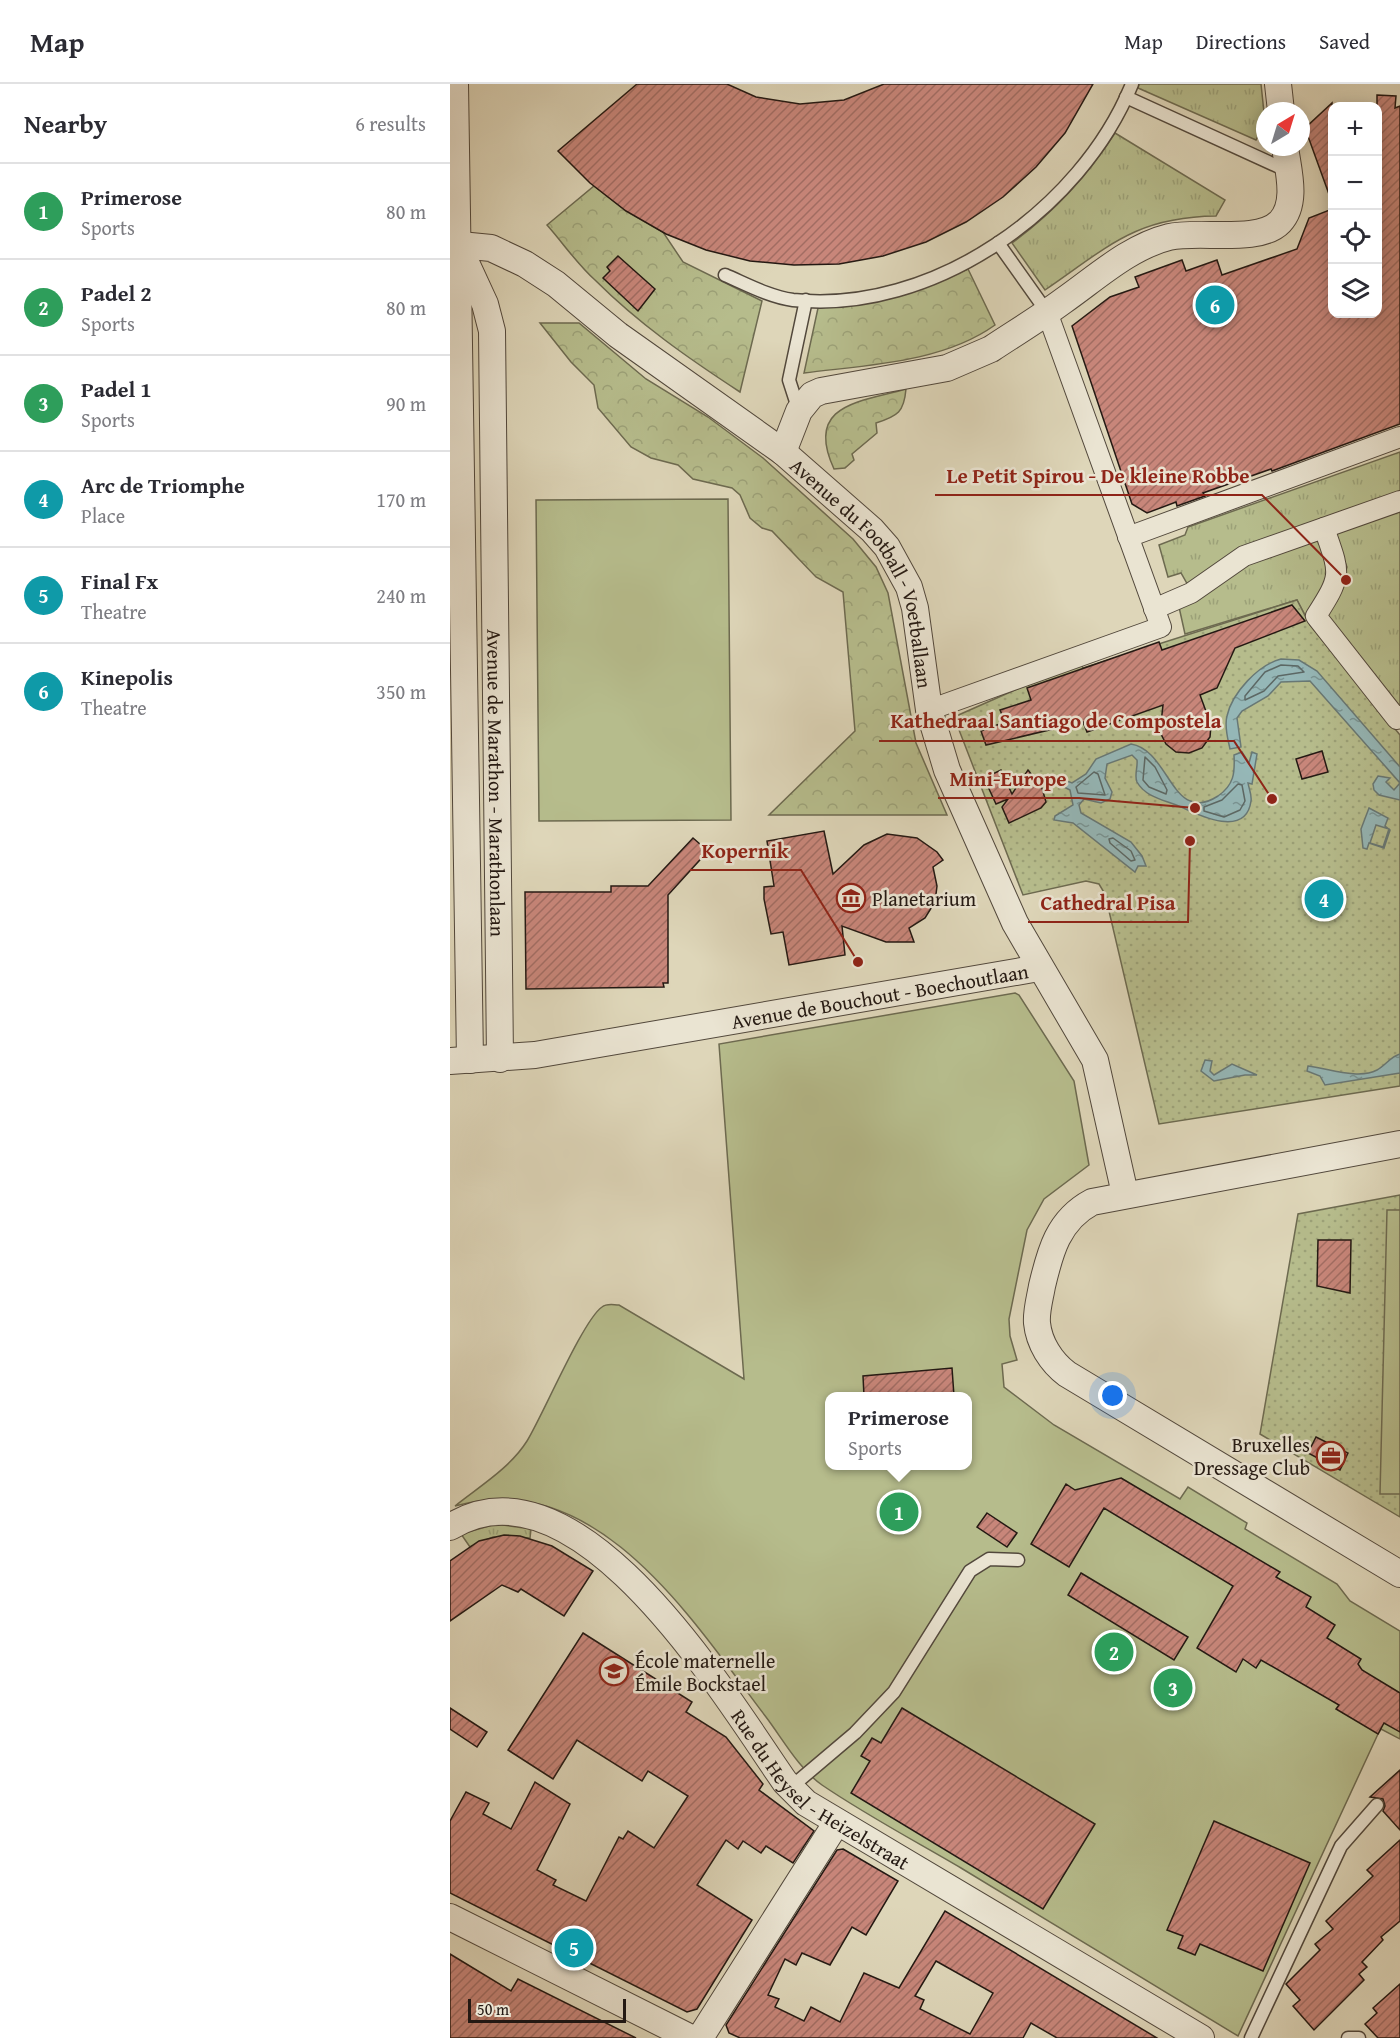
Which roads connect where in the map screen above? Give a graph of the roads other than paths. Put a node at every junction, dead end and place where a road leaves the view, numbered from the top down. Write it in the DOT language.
graph roads {
  1 [pos="455,84"];
  2 [pos="1132,84"];
  3 [pos="1278,84"];
  4 [pos="1126,97"];
  5 [pos="1280,102"];
  6 [pos="1286,159"];
  7 [pos="999,243"];
  8 [pos="454,244"];
  9 [pos="725,275"];
  10 [pos="806,300"];
  11 [pos="1047,312"];
  12 [pos="799,411"];
  13 [pos="1400,437"];
  14 [pos="783,452"];
  15 [pos="1400,501"];
  16 [pos="462,506"];
  17 [pos="494,506"];
  18 [pos="1324,528"];
  19 [pos="1128,537"];
  20 [pos="1154,609"];
  21 [pos="929,710"];
  22 [pos="1400,716"];
  23 [pos="1039,968"];
  24 [pos="500,1059"];
  25 [pos="460,1061"];
  26 [pos="1400,1144"];
  27 [pos="1125,1194"];
  28 [pos="450,1527"];
  29 [pos="1018,1560"];
  30 [pos="1400,1574"];
  31 [pos="790,1788"];
  32 [pos="1377,1805"];
  33 [pos="837,1822"];
  34 [pos="450,1917"];
  35 [pos="691,2038"];
  36 [pos="700,2038"];
  37 [pos="1201,2038"];
  38 [pos="1251,2038"];
  39 [pos="1348,2038"];
  40 [pos="1359,2038"];
  1 -- 8 [label="street, Avenue de Marathon - Marathonlaan"];
  2 -- 4 [label="lane"];
  3 -- 5 [label="street"];
  4 -- 6 [label="lane"];
  4 -- 7 [label="lane"];
  6 -- 11 [label="street"];
  7 -- 10 [label="lane"];
  7 -- 11 [label="lane"];
  8 -- 14 [label="street, Avenue du Football - Voetballaan"];
  8 -- 16 [label="street, Avenue de Marathon - Marathonlaan"];
  8 -- 17 [label="street, Avenue de Marathon - Marathonlaan"];
  9 -- 10 [label="lane"];
  10 -- 12 [label="lane"];
  11 -- 12 [label="street"];
  11 -- 19 [label="street"];
  12 -- 14 [label="street"];
  13 -- 19 [label="street"];
  14 -- 21 [label="street, Avenue du Football - Voetballaan"];
  15 -- 18 [label="street"];
  16 -- 17 [label="street"];
  16 -- 25 [label="street, Avenue de Marathon - Marathonlaan"];
  17 -- 24 [label="street, Avenue de Marathon - Marathonlaan"];
  18 -- 20 [label="street"];
  18 -- 22 [label="street"];
  19 -- 20 [label="street"];
  20 -- 21 [label="street"];
  21 -- 23 [label="street, Avenue du Football - Voetballaan"];
  23 -- 24 [label="street, Avenue de Bouchout - Boechoutlaan"];
  23 -- 27 [label="street, Avenue de Bouchout - Boechoutlaan"];
  24 -- 25 [label="street, Avenue de Bouchout - Boechoutlaan"];
  26 -- 27 [label="street"];
  27 -- 30 [label="street"];
  28 -- 31 [label="street, Rue du Heysel - Heizelstraat"];
  29 -- 31 [label="lane"];
  31 -- 33 [label="street, Rue du Heysel - Heizelstraat"];
  32 -- 38 [label="lane"];
  33 -- 36 [label="street"];
  33 -- 37 [label="street, Rue du Heysel - Heizelstraat"];
  34 -- 35 [label="street"];
  39 -- 40 [label="lane"];
}
